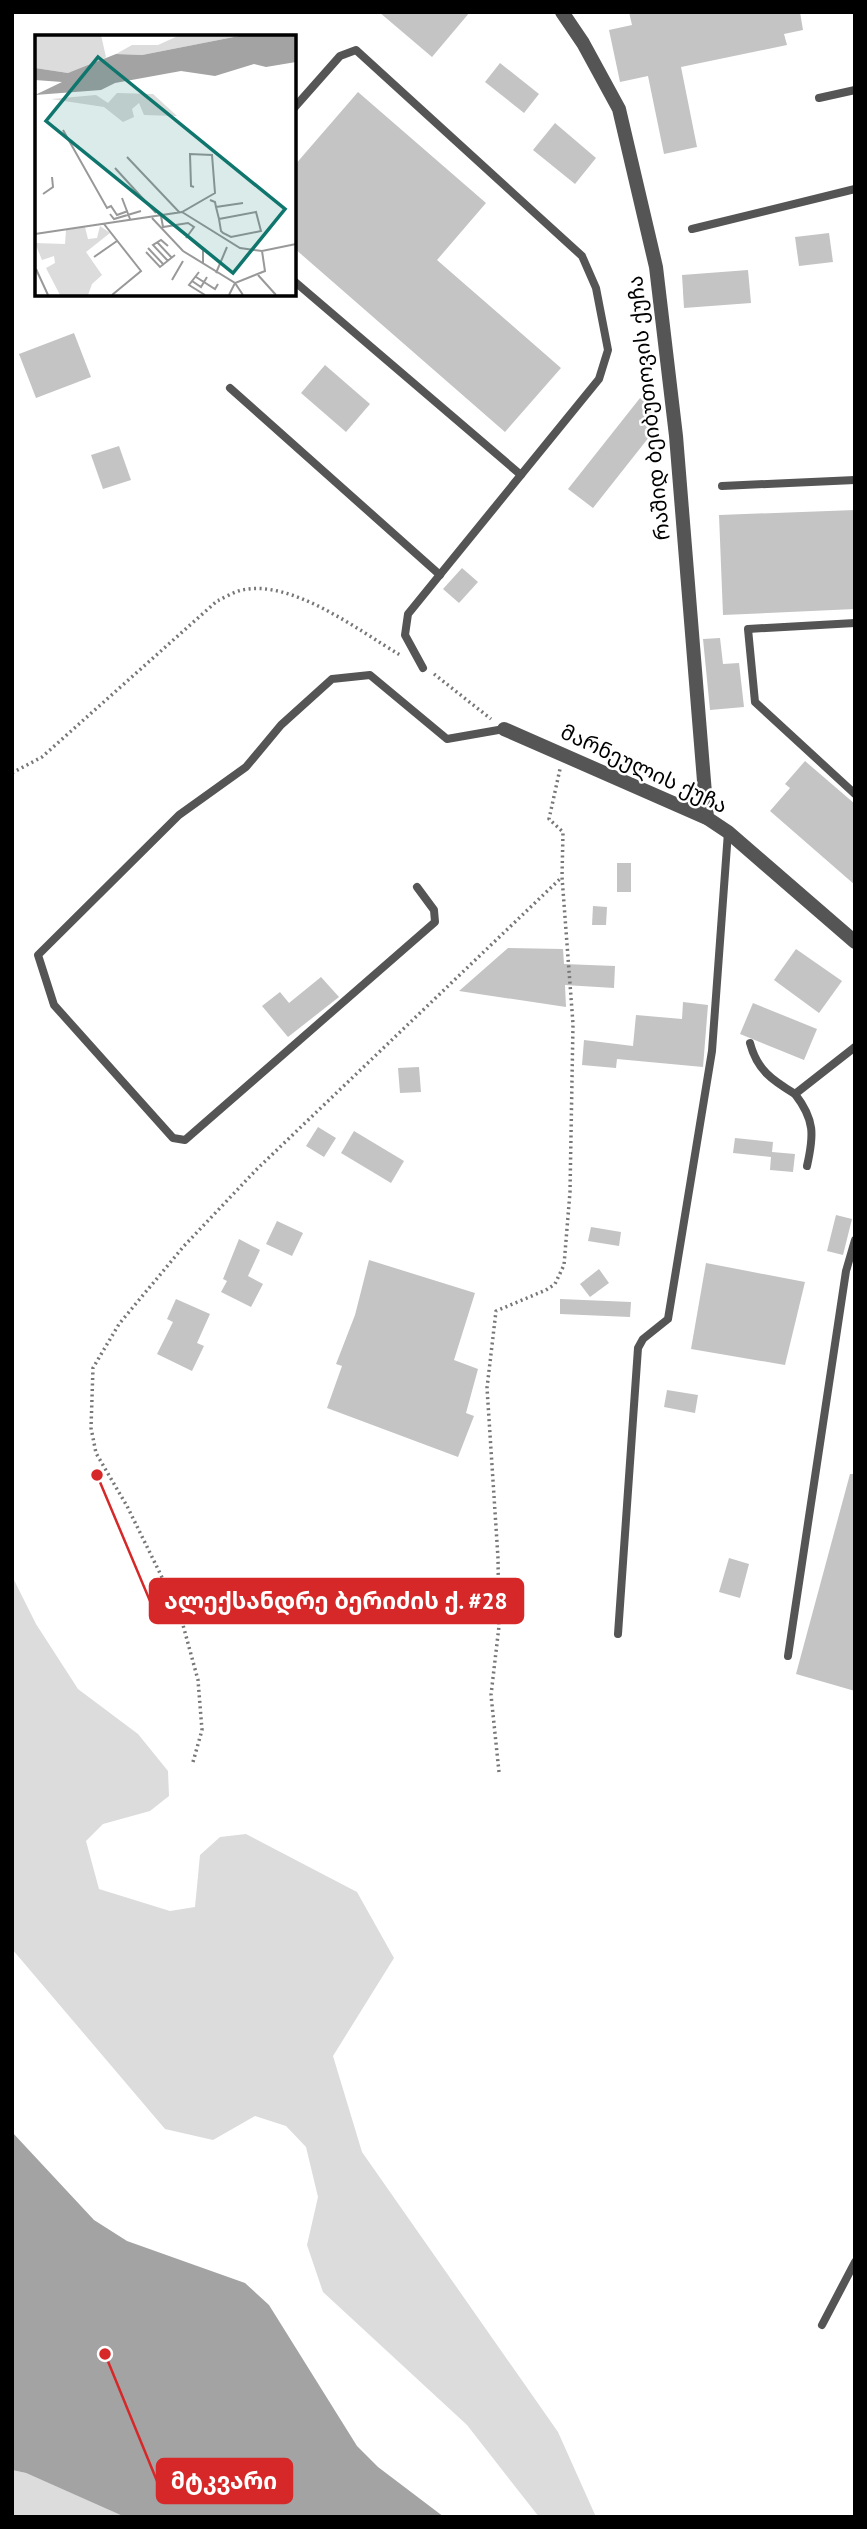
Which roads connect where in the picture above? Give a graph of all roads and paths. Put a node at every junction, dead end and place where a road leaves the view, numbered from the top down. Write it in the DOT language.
graph roads {
  1 [pos="562,12"];
  2 [pos="855,90"];
  3 [pos="819,98"];
  4 [pos="296,106"];
  5 [pos="855,189"];
  6 [pos="692,229"];
  7 [pos="296,283"];
  8 [pos="230,388"];
  9 [pos="521,475"];
  10 [pos="855,480"];
  11 [pos="722,485"];
  12 [pos="440,575"];
  13 [pos="855,623"];
  14 [pos="423,668"];
  15 [pos="504,729"];
  16 [pos="564,754"];
  17 [pos="12,774"];
  18 [pos="855,794"];
  19 [pos="707,818"];
  20 [pos="729,832"];
  21 [pos="562,877"];
  22 [pos="417,887"];
  23 [pos="855,942"];
  24 [pos="750,1043"];
  25 [pos="855,1047"];
  26 [pos="795,1094"];
  27 [pos="807,1166"];
  28 [pos="855,1240"];
  29 [pos="618,1634"];
  30 [pos="788,1656"];
  31 [pos="193,1762"];
  32 [pos="499,1772"];
  33 [pos="855,2262"];
  34 [pos="822,2325"];
  1 -- 19 [label="street, რაშიდ ბეიბუთოვის ქუჩა"];
  2 -- 3 [label="lane"];
  4 -- 9 [label="lane"];
  5 -- 6 [label="lane"];
  7 -- 9 [label="lane"];
  8 -- 12 [label="lane"];
  9 -- 12 [label="lane"];
  10 -- 11 [label="lane"];
  12 -- 14 [label="lane"];
  13 -- 18 [label="lane"];
  14 -- 15 [label="path"];
  14 -- 17 [label="path"];
  15 -- 16 [label="street, მარნეულის ქუჩა"];
  15 -- 22 [label="lane"];
  16 -- 19 [label="street, მარნეულის ქუჩა"];
  16 -- 21 [label="path"];
  19 -- 20 [label="street, მარნეულის ქუჩა"];
  20 -- 23 [label="street, მარნეულის ქუჩა"];
  20 -- 29 [label="lane"];
  21 -- 31 [label="path"];
  21 -- 32 [label="path"];
  24 -- 26 [label="lane"];
  25 -- 26 [label="lane"];
  26 -- 27 [label="lane"];
  28 -- 30 [label="lane"];
  33 -- 34 [label="lane"];
}
